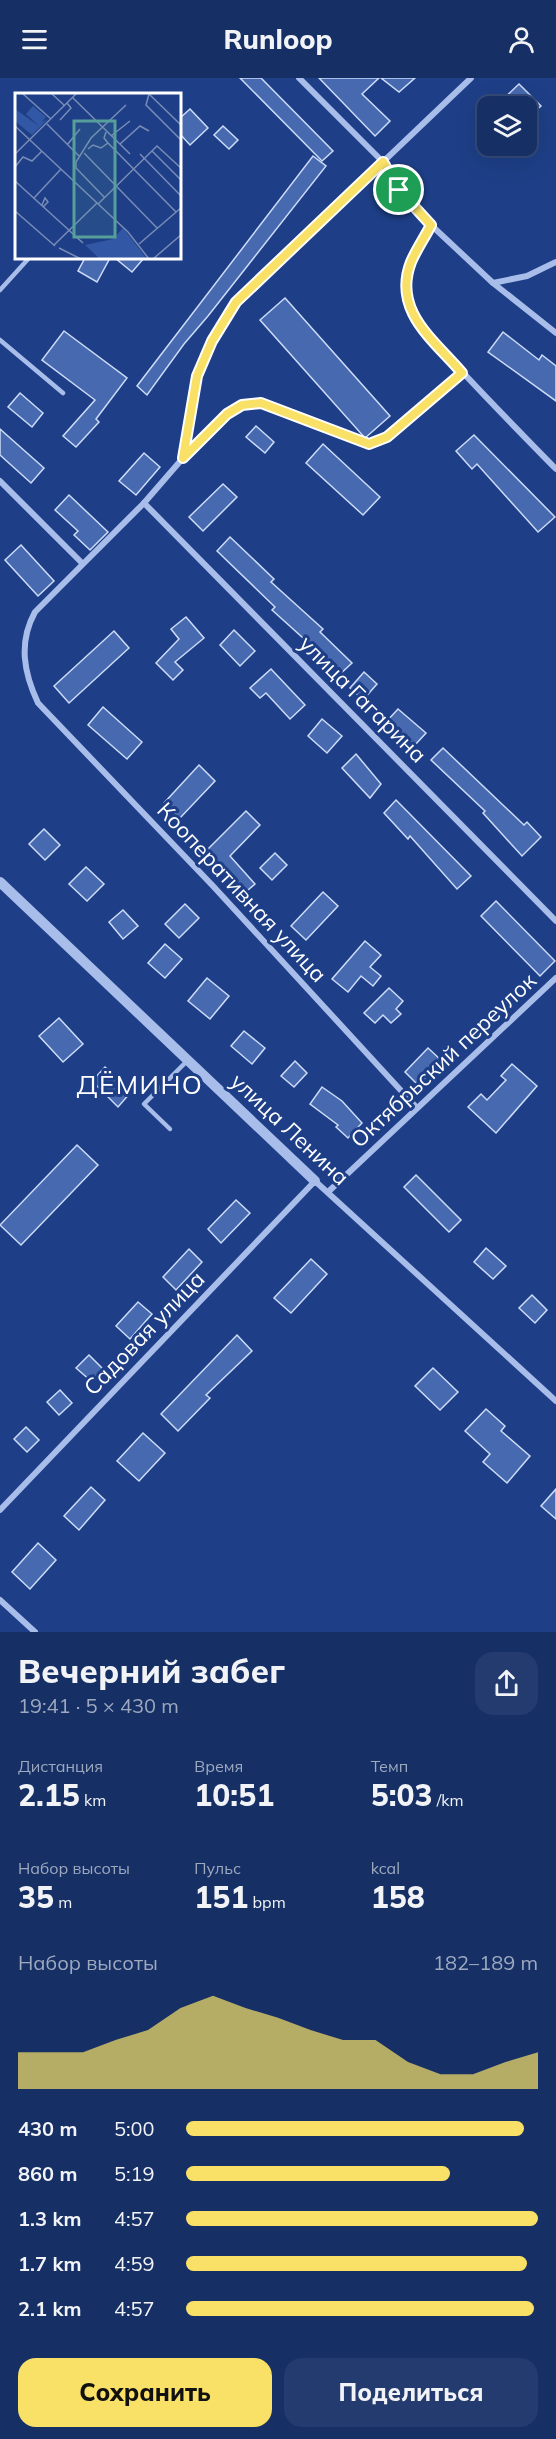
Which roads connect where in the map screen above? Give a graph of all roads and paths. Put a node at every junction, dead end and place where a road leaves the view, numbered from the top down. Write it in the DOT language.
graph roads {
  1 [pos="299,78"];
  2 [pos="471,78"];
  3 [pos="383,162"];
  4 [pos="431,225"];
  5 [pos="27,260"];
  6 [pos="556,262"];
  7 [pos="493,283"];
  8 [pos="0,290"];
  9 [pos="556,333"];
  10 [pos="0,340"];
  11 [pos="462,373"];
  12 [pos="63,393"];
  13 [pos="183,458"];
  14 [pos="556,469"];
  15 [pos="0,481"];
  16 [pos="144,503"];
  17 [pos="82,563"];
  18 [pos="0,882"];
  19 [pos="556,921"];
  20 [pos="556,978"];
  21 [pos="188,1060"];
  22 [pos="417,1108"];
  23 [pos="170,1129"];
  24 [pos="315,1180"];
  25 [pos="328,1192"];
  26 [pos="556,1401"];
  27 [pos="0,1510"];
  28 [pos="0,1600"];
  29 [pos="34,1632"];
  1 -- 3 [label="street"];
  2 -- 3 [label="street"];
  3 -- 4 [label="street"];
  3 -- 13 [label="street"];
  4 -- 7 [label="street"];
  4 -- 11 [label="street"];
  5 -- 8 [label="lane"];
  6 -- 7 [label="street"];
  7 -- 9 [label="street"];
  10 -- 12 [label="lane"];
  11 -- 13 [label="lane"];
  11 -- 14 [label="street"];
  13 -- 16 [label="street, Кооперативная улица"];
  15 -- 17 [label="street"];
  16 -- 17 [label="street, Кооперативная улица"];
  16 -- 19 [label="street, улица Гагарина"];
  17 -- 22 [label="street, Кооперативная улица"];
  18 -- 21 [label="street, улица Ленина"];
  20 -- 22 [label="street, Октябрьский переулок"];
  21 -- 23 [label="lane"];
  21 -- 24 [label="street, улица Ленина"];
  22 -- 25 [label="street, Октябрьский переулок"];
  24 -- 25 [label="street, улица Ленина"];
  24 -- 27 [label="street, Садовая улица"];
  25 -- 26 [label="street, улица Ленина"];
  28 -- 29 [label="street"];
}
